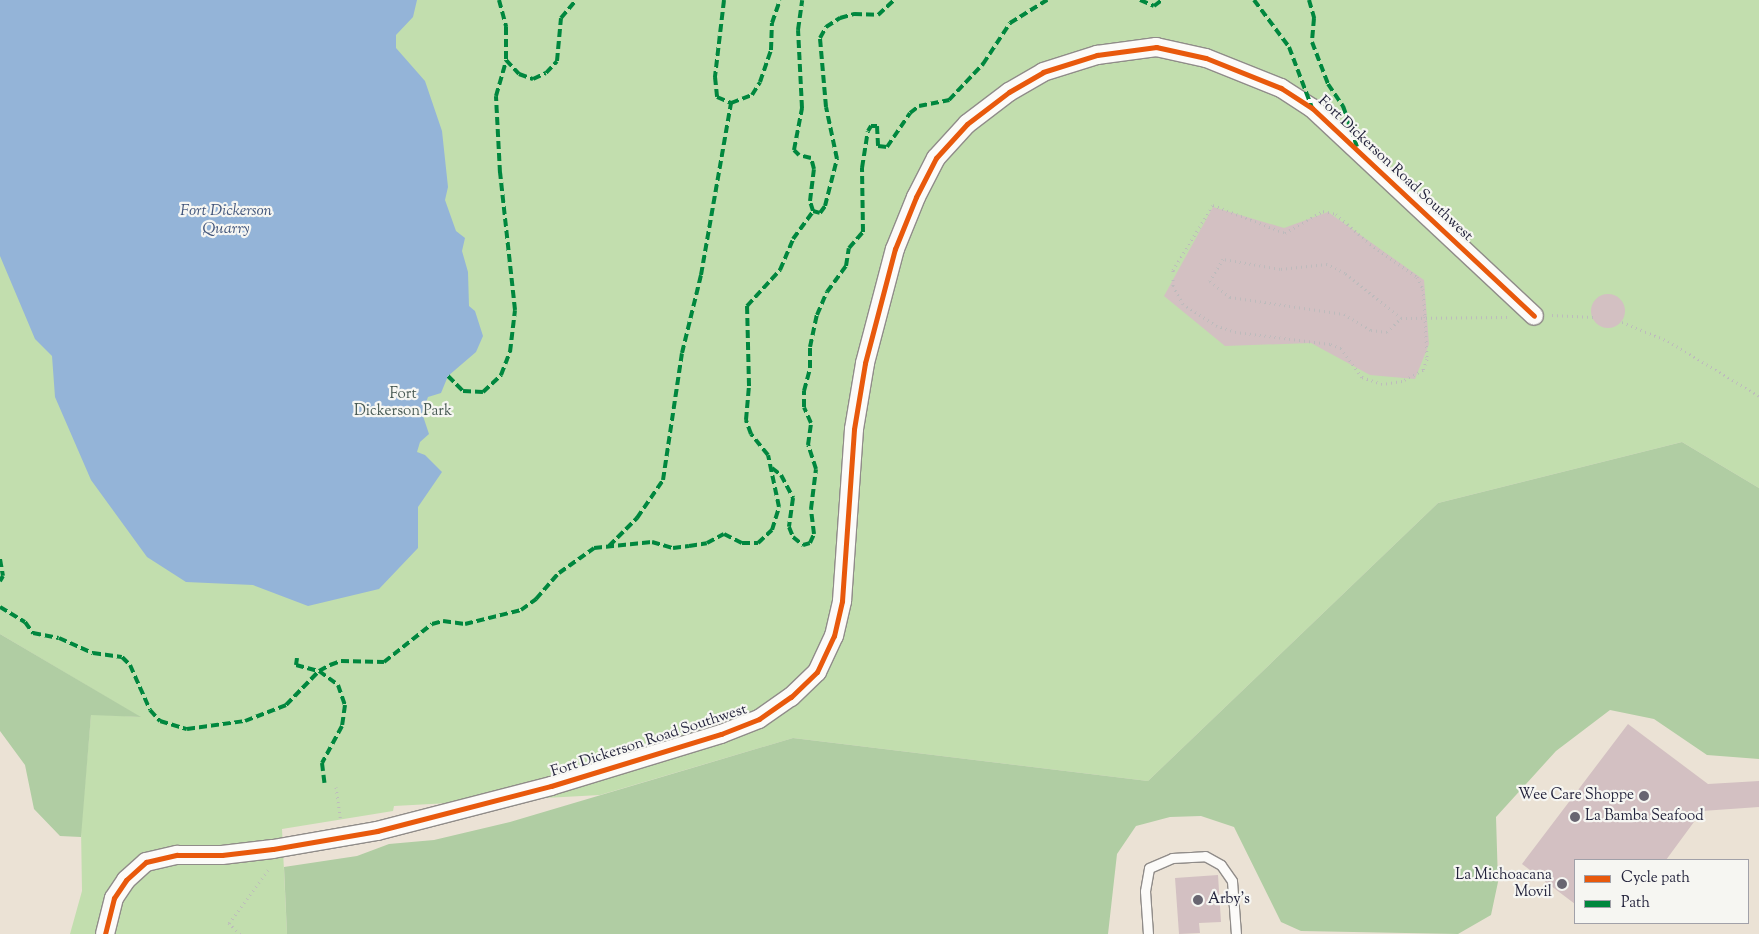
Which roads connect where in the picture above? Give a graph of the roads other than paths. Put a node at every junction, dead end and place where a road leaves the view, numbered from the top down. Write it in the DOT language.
graph roads {
  1 [pos="1534,316"];
  2 [pos="105,934"];
  3 [pos="1148,934"];
  4 [pos="1236,934"];
  1 -- 2 [label="street, Fort Dickerson Road Southwest"];
  3 -- 4 [label="lane"];
}
